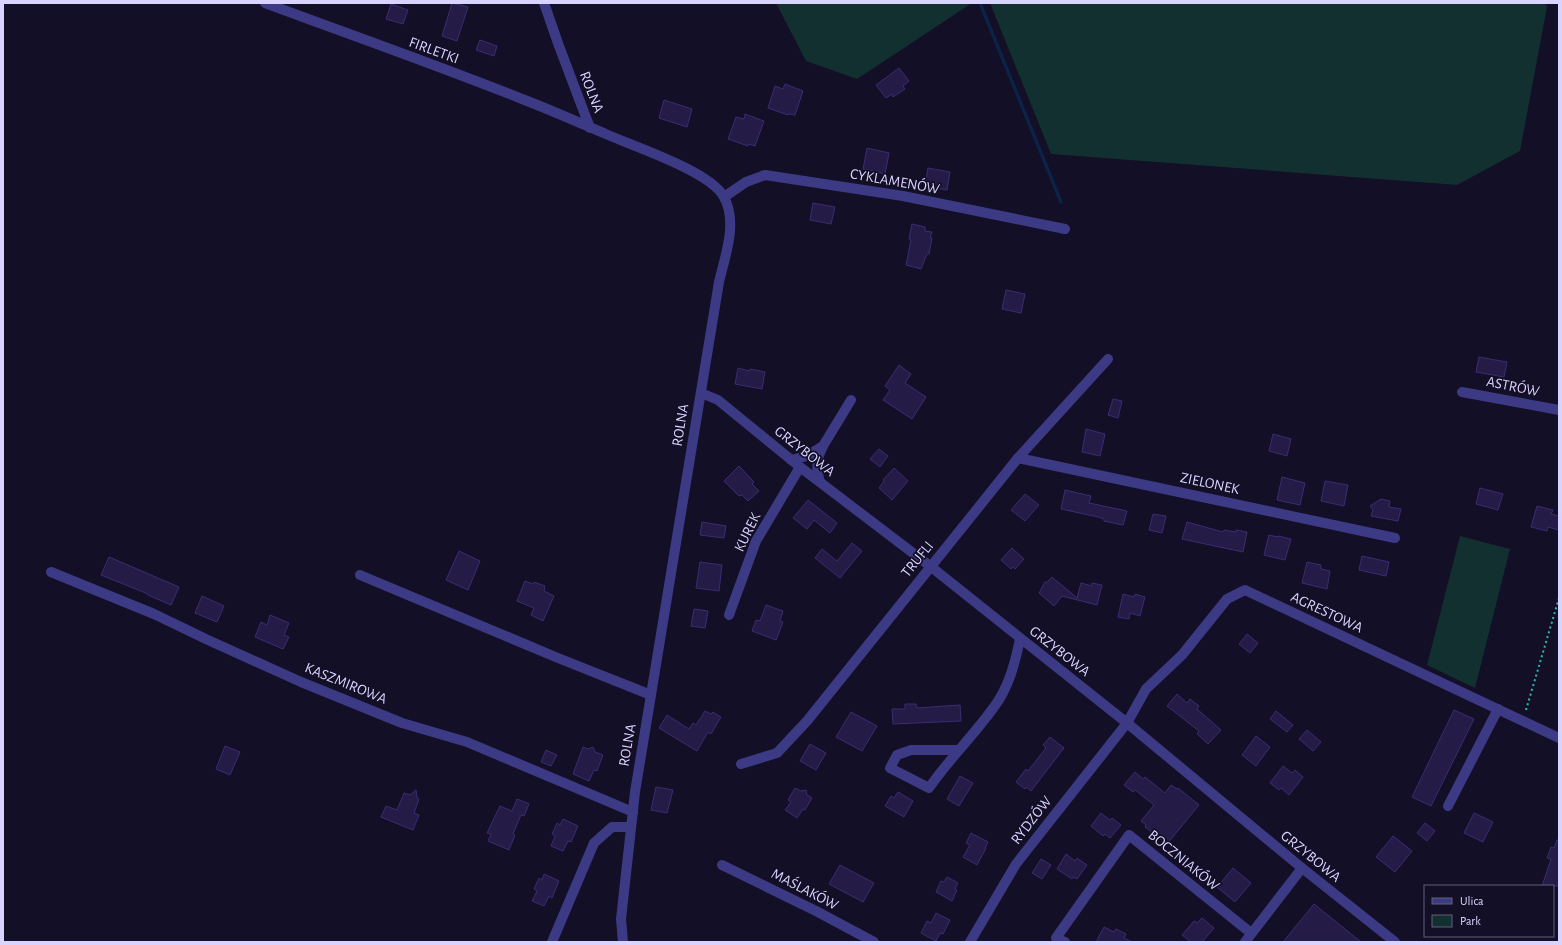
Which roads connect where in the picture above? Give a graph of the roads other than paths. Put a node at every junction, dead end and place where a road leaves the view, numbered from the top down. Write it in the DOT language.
graph roads {
  1 [pos="265,3"];
  2 [pos="544,3"];
  3 [pos="590,128"];
  4 [pos="724,197"];
  5 [pos="1065,229"];
  6 [pos="1108,360"];
  7 [pos="1462,392"];
  8 [pos="701,394"];
  9 [pos="851,400"];
  10 [pos="1559,410"];
  11 [pos="823,446"];
  12 [pos="1018,458"];
  13 [pos="791,460"];
  14 [pos="800,467"];
  15 [pos="820,482"];
  16 [pos="1395,538"];
  17 [pos="930,566"];
  18 [pos="51,572"];
  19 [pos="360,575"];
  20 [pos="729,615"];
  21 [pos="1020,639"];
  22 [pos="651,695"];
  23 [pos="1498,709"];
  24 [pos="1127,723"];
  25 [pos="1559,738"];
  26 [pos="958,750"];
  27 [pos="741,764"];
  28 [pos="1448,806"];
  29 [pos="633,812"];
  30 [pos="631,827"];
  31 [pos="722,865"];
  32 [pos="1302,868"];
  33 [pos="1251,932"];
  34 [pos="854,937"];
  35 [pos="552,942"];
  36 [pos="623,942"];
  37 [pos="874,942"];
  38 [pos="970,942"];
  39 [pos="1065,942"];
  40 [pos="1245,942"];
  41 [pos="1395,942"];
  1 -- 3 [label="street, FIRLETKI"];
  2 -- 3 [label="street, ROLNA"];
  3 -- 4 [label="street, ROLNA"];
  4 -- 5 [label="street, CYKLAMENÓW"];
  4 -- 8 [label="street, ROLNA"];
  6 -- 12 [label="street, TRUFLI"];
  7 -- 10 [label="street, ASTRÓW"];
  8 -- 13 [label="street, GRZYBOWA"];
  8 -- 22 [label="street, ROLNA"];
  9 -- 11 [label="street"];
  11 -- 13 [label="street"];
  11 -- 15 [label="street"];
  12 -- 16 [label="street, ZIELONEK"];
  12 -- 17 [label="street, TRUFLI"];
  13 -- 14 [label="street, GRZYBOWA"];
  14 -- 15 [label="street, GRZYBOWA"];
  14 -- 20 [label="street, KUREK"];
  15 -- 17 [label="street, GRZYBOWA"];
  17 -- 21 [label="street, GRZYBOWA"];
  17 -- 27 [label="street, TRUFLI"];
  18 -- 29 [label="street, KASZMIROWA"];
  19 -- 22 [label="street"];
  21 -- 24 [label="street, GRZYBOWA"];
  21 -- 26 [label="street"];
  22 -- 29 [label="street, ROLNA"];
  23 -- 24 [label="street, AGRESTOWA"];
  23 -- 25 [label="street, AGRESTOWA"];
  23 -- 28 [label="street"];
  24 -- 32 [label="street, GRZYBOWA"];
  24 -- 38 [label="street, RYDZÓW"];
  26 -- 26 [label="street"];
  29 -- 30 [label="street, ROLNA"];
  30 -- 35 [label="street"];
  30 -- 36 [label="street, ROLNA"];
  31 -- 34 [label="street, MAŚLAKÓW"];
  32 -- 33 [label="street"];
  32 -- 41 [label="street, GRZYBOWA"];
  33 -- 39 [label="street, BOCZNIAKÓW"];
  33 -- 40 [label="street"];
  34 -- 37 [label="street, MAŚLAKÓW"];
}
